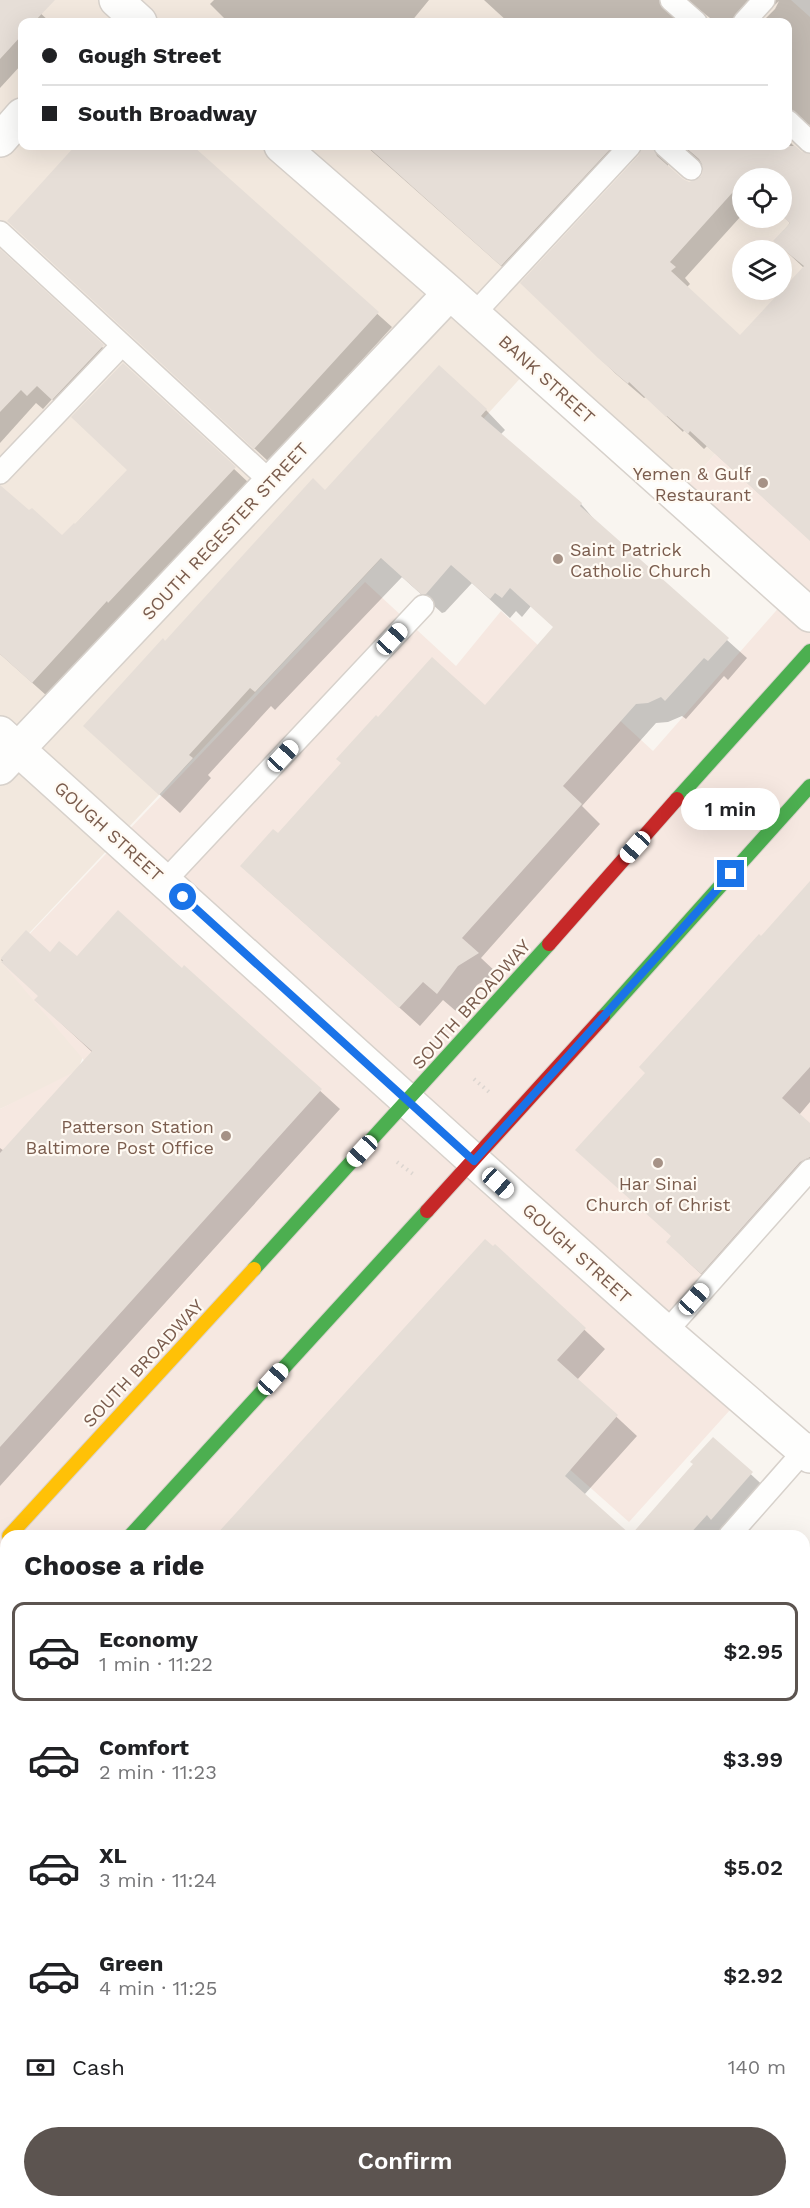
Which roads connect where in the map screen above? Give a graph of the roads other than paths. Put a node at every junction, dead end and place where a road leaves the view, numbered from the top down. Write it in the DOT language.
graph roads {
  1 [pos="671,0"];
  2 [pos="764,0"];
  3 [pos="691,18"];
  4 [pos="748,18"];
  5 [pos="18,120"];
  6 [pos="792,125"];
  7 [pos="0,140"];
  8 [pos="810,142"];
  9 [pos="286,150"];
  10 [pos="626,150"];
  11 [pos="670,150"];
  12 [pos="691,169"];
  13 [pos="0,232"];
  14 [pos="462,303"];
  15 [pos="122,345"];
  16 [pos="0,473"];
  17 [pos="271,482"];
  18 [pos="423,606"];
  19 [pos="810,615"];
  20 [pos="810,651"];
  21 [pos="6,750"];
  22 [pos="810,786"];
  23 [pos="165,881"];
  24 [pos="409,1100"];
  25 [pos="474,1161"];
  26 [pos="810,1170"];
  27 [pos="666,1332"];
  28 [pos="808,1450"];
  29 [pos="14,1530"];
  30 [pos="135,1530"];
  31 [pos="735,1530"];
  1 -- 3 [label="lane"];
  2 -- 4 [label="lane"];
  5 -- 7 [label="street"];
  6 -- 8 [label="lane"];
  9 -- 14 [label="street, BANK STREET"];
  10 -- 14 [label="lane, SOUTH REGESTER STREET"];
  11 -- 12 [label="lane"];
  13 -- 15 [label="lane"];
  14 -- 17 [label="street, SOUTH REGESTER STREET"];
  14 -- 19 [label="street, BANK STREET"];
  15 -- 16 [label="lane"];
  15 -- 17 [label="lane"];
  17 -- 21 [label="street, SOUTH REGESTER STREET"];
  18 -- 23 [label="lane"];
  20 -- 24 [label="main road, SOUTH BROADWAY"];
  21 -- 23 [label="street, GOUGH STREET"];
  22 -- 25 [label="main road"];
  23 -- 24 [label="street, GOUGH STREET"];
  24 -- 25 [label="street, GOUGH STREET"];
  24 -- 29 [label="main road, SOUTH BROADWAY"];
  25 -- 27 [label="street, GOUGH STREET"];
  25 -- 30 [label="main road"];
  26 -- 27 [label="lane"];
  27 -- 28 [label="street, GOUGH STREET"];
  28 -- 31 [label="lane"];
}
